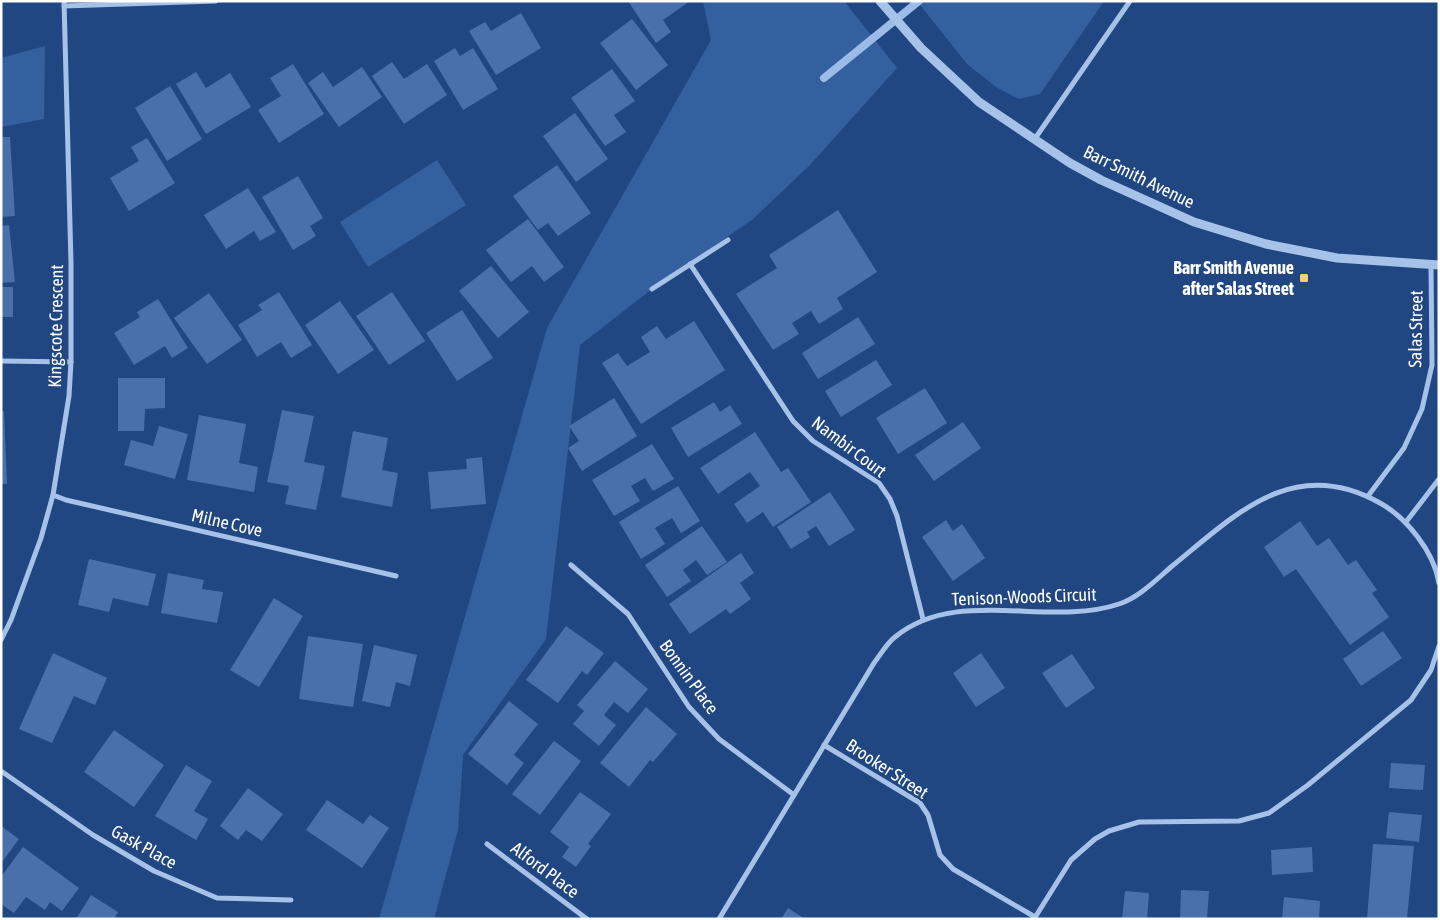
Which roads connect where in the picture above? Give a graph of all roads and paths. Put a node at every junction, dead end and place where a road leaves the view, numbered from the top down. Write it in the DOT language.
graph roads {
  1 [pos="216,1"];
  2 [pos="880,1"];
  3 [pos="1130,1"];
  4 [pos="64,3"];
  5 [pos="1034,140"];
  6 [pos="728,240"];
  7 [pos="690,264"];
  8 [pos="1435,265"];
  9 [pos="652,289"];
  10 [pos="1,361"];
  11 [pos="71,362"];
  12 [pos="1439,479"];
  13 [pos="53,495"];
  14 [pos="1368,496"];
  15 [pos="1406,522"];
  16 [pos="571,565"];
  17 [pos="396,576"];
  18 [pos="1439,582"];
  19 [pos="923,619"];
  20 [pos="1,640"];
  21 [pos="1439,646"];
  22 [pos="824,745"];
  23 [pos="1,771"];
  24 [pos="794,795"];
  25 [pos="487,844"];
  26 [pos="292,900"];
  27 [pos="1035,918"];
  28 [pos="587,919"];
  29 [pos="719,919"];
  1 -- 4 [label="street"];
  2 -- 5 [label="street, Barr Smith Avenue"];
  3 -- 5 [label="street"];
  4 -- 11 [label="street, Kingscote Crescent"];
  5 -- 8 [label="street, Barr Smith Avenue"];
  6 -- 7 [label="street"];
  7 -- 9 [label="street"];
  7 -- 19 [label="street, Nambir Court"];
  8 -- 14 [label="street, Salas Street"];
  10 -- 11 [label="street"];
  11 -- 13 [label="street, Kingscote Crescent"];
  12 -- 15 [label="street"];
  13 -- 17 [label="street, Milne Cove"];
  13 -- 20 [label="street, Kingscote Crescent"];
  14 -- 15 [label="street, Tenison-Woods Circuit"];
  14 -- 19 [label="street, Tenison-Woods Circuit"];
  15 -- 18 [label="street, Tenison-Woods Circuit"];
  16 -- 24 [label="street, Bonnin Place"];
  19 -- 22 [label="street, Tenison-Woods Circuit"];
  21 -- 27 [label="street"];
  22 -- 24 [label="street, Tenison-Woods Circuit"];
  22 -- 27 [label="street, Brooker Street"];
  23 -- 26 [label="street, Gask Place"];
  24 -- 29 [label="street, Tenison-Woods Circuit"];
  25 -- 28 [label="street, Alford Place"];
}
